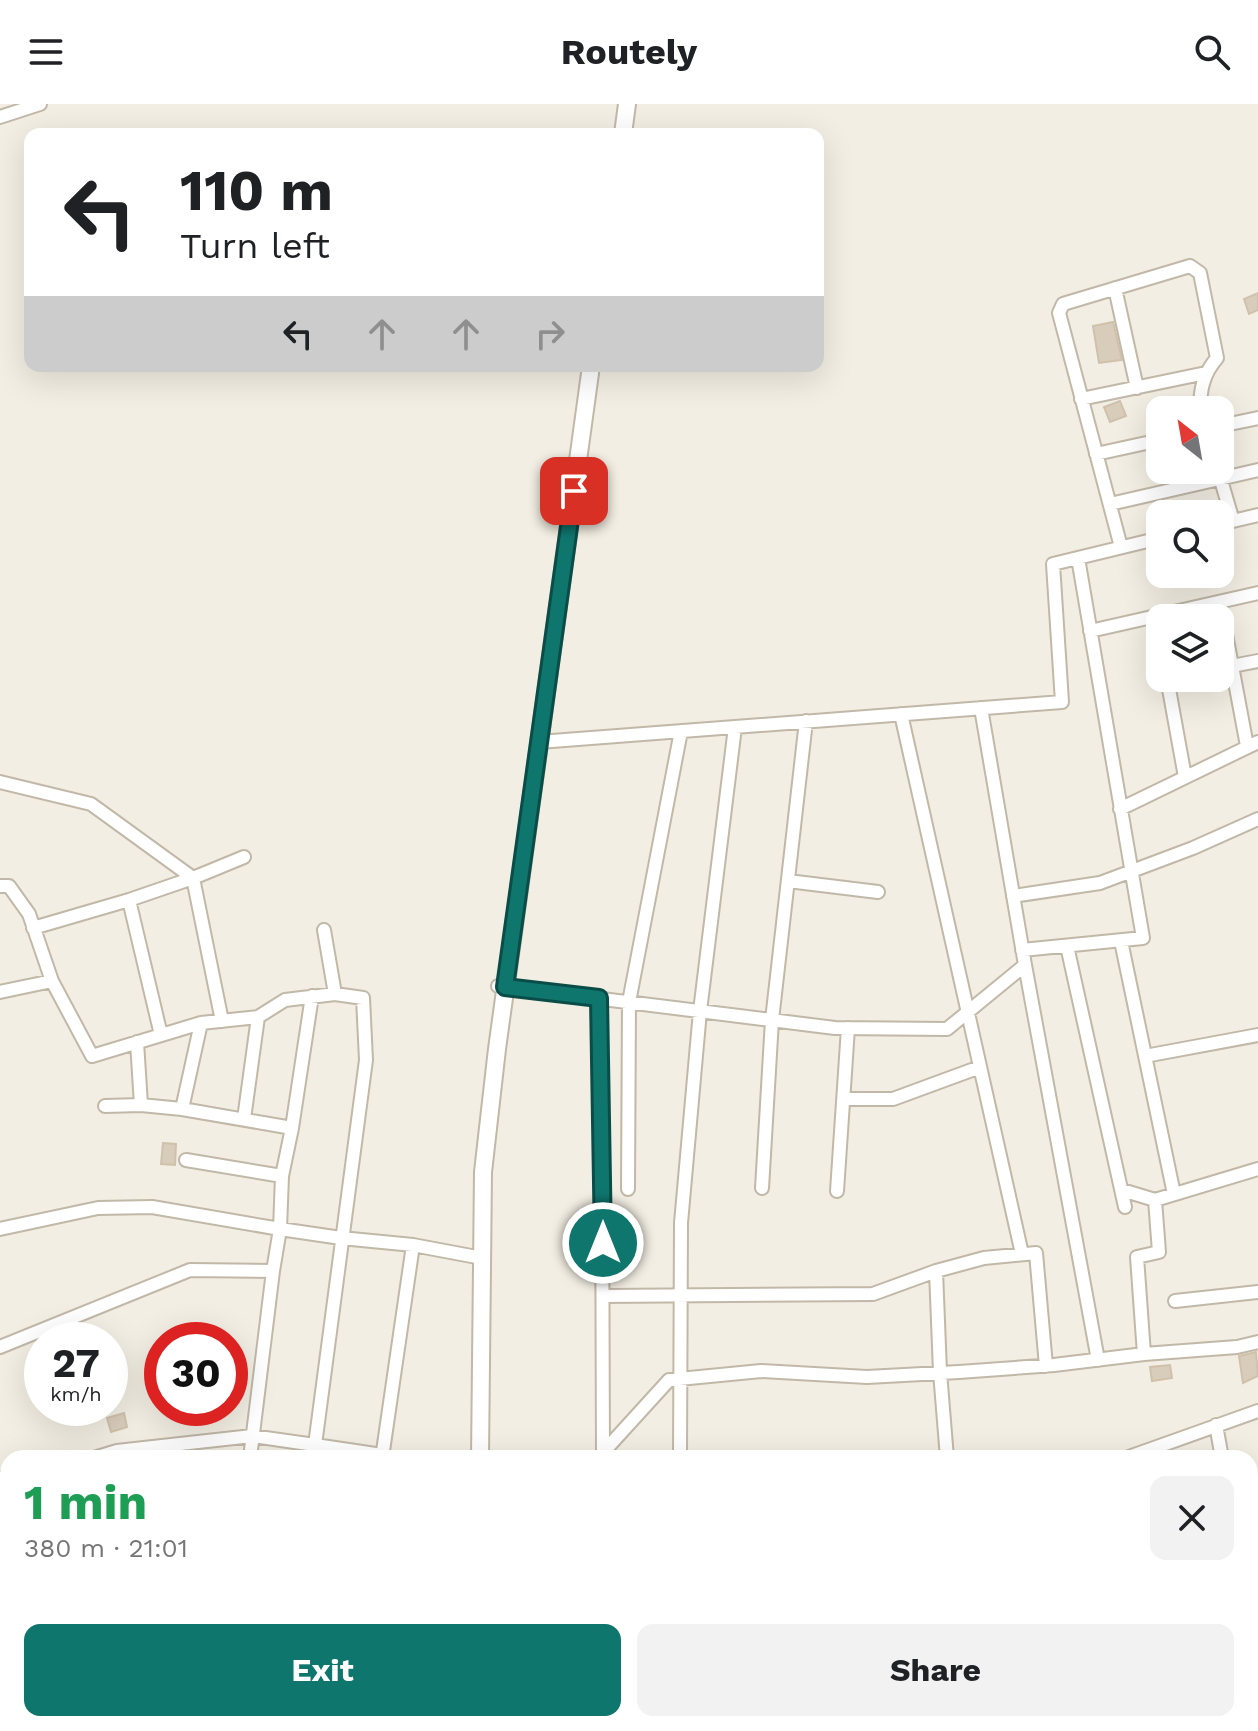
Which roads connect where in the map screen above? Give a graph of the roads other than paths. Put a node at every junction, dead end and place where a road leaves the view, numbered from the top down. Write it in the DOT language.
graph roads {
  1 [pos="40,104"];
  2 [pos="627,104"];
  3 [pos="0,117"];
  4 [pos="624,128"];
  5 [pos="1115,288"];
  6 [pos="590,372"];
  7 [pos="1206,373"];
  8 [pos="1137,388"];
  9 [pos="1200,396"];
  10 [pos="1081,399"];
  11 [pos="1258,418"];
  12 [pos="1234,423"];
  13 [pos="1146,443"];
  14 [pos="1096,454"];
  15 [pos="1258,470"];
  16 [pos="1234,472"];
  17 [pos="1183,484"];
  18 [pos="1110,504"];
  19 [pos="1258,515"];
  20 [pos="1234,521"];
  21 [pos="1146,541"];
  22 [pos="1121,547"];
  23 [pos="1078,558"];
  24 [pos="1258,593"];
  25 [pos="1220,602"];
  26 [pos="1211,604"];
  27 [pos="1146,618"];
  28 [pos="1090,631"];
  29 [pos="1258,661"];
  30 [pos="1234,666"];
  31 [pos="1234,674"];
  32 [pos="1170,692"];
  33 [pos="981,708"];
  34 [pos="901,714"];
  35 [pos="806,721"];
  36 [pos="735,727"];
  37 [pos="681,731"];
  38 [pos="539,742"];
  39 [pos="1252,744"];
  40 [pos="1185,777"];
  41 [pos="0,782"];
  42 [pos="1120,809"];
  43 [pos="1258,819"];
  44 [pos="244,857"];
  45 [pos="1131,871"];
  46 [pos="193,878"];
  47 [pos="788,881"];
  48 [pos="0,886"];
  49 [pos="878,892"];
  50 [pos="1013,896"];
  51 [pos="129,900"];
  52 [pos="33,928"];
  53 [pos="324,930"];
  54 [pos="1121,941"];
  55 [pos="1067,946"];
  56 [pos="1022,950"];
  57 [pos="1025,965"];
  58 [pos="52,981"];
  59 [pos="502,986"];
  60 [pos="0,992"];
  61 [pos="335,994"];
  62 [pos="312,996"];
  63 [pos="599,998"];
  64 [pos="629,1002"];
  65 [pos="700,1011"];
  66 [pos="968,1012"];
  67 [pos="258,1017"];
  68 [pos="772,1020"];
  69 [pos="222,1021"];
  70 [pos="201,1023"];
  71 [pos="848,1028"];
  72 [pos="161,1035"];
  73 [pos="1258,1035"];
  74 [pos="137,1042"];
  75 [pos="1145,1056"];
  76 [pos="980,1067"];
  77 [pos="844,1099"];
  78 [pos="141,1105"];
  79 [pos="105,1106"];
  80 [pos="182,1109"];
  81 [pos="244,1119"];
  82 [pos="292,1128"];
  83 [pos="186,1160"];
  84 [pos="1258,1169"];
  85 [pos="282,1176"];
  86 [pos="762,1188"];
  87 [pos="628,1189"];
  88 [pos="1122,1190"];
  89 [pos="837,1191"];
  90 [pos="1174,1194"];
  91 [pos="1155,1200"];
  92 [pos="1125,1207"];
  93 [pos="0,1229"];
  94 [pos="280,1229"];
  95 [pos="341,1238"];
  96 [pos="413,1245"];
  97 [pos="1022,1254"];
  98 [pos="482,1258"];
  99 [pos="273,1271"];
  100 [pos="936,1271"];
  101 [pos="1258,1292"];
  102 [pos="680,1295"];
  103 [pos="603,1296"];
  104 [pos="1175,1301"];
  105 [pos="1258,1342"];
  106 [pos="0,1347"];
  107 [pos="1144,1354"];
  108 [pos="1098,1360"];
  109 [pos="1046,1366"];
  110 [pos="940,1372"];
  111 [pos="680,1379"];
  112 [pos="1258,1411"];
  113 [pos="1216,1425"];
  114 [pos="252,1436"];
  115 [pos="315,1445"];
  116 [pos="126,1450"];
  117 [pos="251,1450"];
  118 [pos="343,1450"];
  119 [pos="383,1450"];
  120 [pos="480,1450"];
  121 [pos="602,1450"];
  122 [pos="607,1450"];
  123 [pos="680,1450"];
  124 [pos="946,1450"];
  125 [pos="1166,1450"];
  126 [pos="1221,1450"];
  1 -- 3 [label="street"];
  2 -- 4 [label="street"];
  5 -- 7 [label="street"];
  5 -- 8 [label="street"];
  5 -- 10 [label="street"];
  6 -- 38 [label="street"];
  7 -- 8 [label="street"];
  7 -- 9 [label="street"];
  8 -- 10 [label="street"];
  10 -- 14 [label="street"];
  11 -- 12 [label="street"];
  13 -- 14 [label="street"];
  14 -- 18 [label="street"];
  15 -- 16 [label="street"];
  17 -- 18 [label="street"];
  18 -- 22 [label="street"];
  19 -- 20 [label="street"];
  21 -- 22 [label="street"];
  22 -- 23 [label="street"];
  23 -- 28 [label="street"];
  23 -- 33 [label="street"];
  24 -- 25 [label="street"];
  25 -- 26 [label="street"];
  27 -- 28 [label="street"];
  28 -- 42 [label="street"];
  29 -- 30 [label="street"];
  31 -- 39 [label="street"];
  32 -- 40 [label="street"];
  33 -- 34 [label="street"];
  33 -- 50 [label="street"];
  34 -- 35 [label="street"];
  34 -- 66 [label="street"];
  35 -- 36 [label="street"];
  35 -- 47 [label="street"];
  36 -- 37 [label="street"];
  36 -- 65 [label="street"];
  37 -- 38 [label="street"];
  37 -- 64 [label="street"];
  38 -- 59 [label="street"];
  39 -- 40 [label="street"];
  40 -- 42 [label="street"];
  41 -- 46 [label="street"];
  42 -- 45 [label="street"];
  43 -- 45 [label="street"];
  44 -- 46 [label="street"];
  45 -- 50 [label="street"];
  45 -- 54 [label="street"];
  46 -- 51 [label="street"];
  46 -- 69 [label="street"];
  47 -- 49 [label="street"];
  47 -- 68 [label="street"];
  48 -- 52 [label="street"];
  50 -- 56 [label="street"];
  51 -- 52 [label="street"];
  51 -- 72 [label="street"];
  52 -- 58 [label="street"];
  53 -- 61 [label="street"];
  54 -- 55 [label="street"];
  54 -- 75 [label="street"];
  55 -- 56 [label="street"];
  55 -- 88 [label="street"];
  56 -- 57 [label="street"];
  57 -- 66 [label="street"];
  57 -- 108 [label="street"];
  58 -- 60 [label="street"];
  58 -- 74 [label="street"];
  59 -- 63 [label="street"];
  59 -- 98 [label="street"];
  61 -- 62 [label="street"];
  61 -- 95 [label="street"];
  62 -- 67 [label="street"];
  62 -- 82 [label="street"];
  63 -- 64 [label="street"];
  63 -- 103 [label="street"];
  64 -- 65 [label="street"];
  64 -- 87 [label="street"];
  65 -- 68 [label="street"];
  65 -- 102 [label="street"];
  66 -- 71 [label="street"];
  66 -- 76 [label="street"];
  67 -- 69 [label="street"];
  67 -- 81 [label="street"];
  68 -- 71 [label="street"];
  68 -- 86 [label="street"];
  69 -- 70 [label="street"];
  70 -- 72 [label="street"];
  70 -- 80 [label="street"];
  71 -- 77 [label="street"];
  72 -- 74 [label="street"];
  73 -- 75 [label="street"];
  74 -- 78 [label="street"];
  75 -- 90 [label="street"];
  76 -- 77 [label="street"];
  76 -- 97 [label="street"];
  77 -- 89 [label="street"];
  78 -- 79 [label="street"];
  78 -- 80 [label="street"];
  80 -- 81 [label="street"];
  81 -- 82 [label="street"];
  82 -- 85 [label="street"];
  83 -- 85 [label="street"];
  84 -- 90 [label="street"];
  85 -- 94 [label="street"];
  88 -- 91 [label="street"];
  88 -- 92 [label="street"];
  90 -- 91 [label="street"];
  91 -- 107 [label="street"];
  93 -- 94 [label="street"];
  94 -- 95 [label="street"];
  94 -- 99 [label="street"];
  95 -- 96 [label="street"];
  95 -- 115 [label="street"];
  96 -- 98 [label="street"];
  96 -- 119 [label="street"];
  97 -- 100 [label="street"];
  97 -- 109 [label="street"];
  98 -- 120 [label="street"];
  99 -- 106 [label="street"];
  99 -- 114 [label="street"];
  100 -- 102 [label="street"];
  100 -- 110 [label="street"];
  101 -- 104 [label="street"];
  102 -- 103 [label="street"];
  102 -- 111 [label="street"];
  103 -- 121 [label="street"];
  105 -- 107 [label="street"];
  107 -- 108 [label="street"];
  108 -- 109 [label="street"];
  109 -- 110 [label="street"];
  110 -- 111 [label="street"];
  110 -- 124 [label="street"];
  111 -- 122 [label="street"];
  111 -- 123 [label="street"];
  112 -- 113 [label="street"];
  113 -- 125 [label="street"];
  113 -- 126 [label="street"];
  114 -- 115 [label="street"];
  114 -- 116 [label="street"];
  114 -- 117 [label="street"];
  115 -- 118 [label="street"];
}
